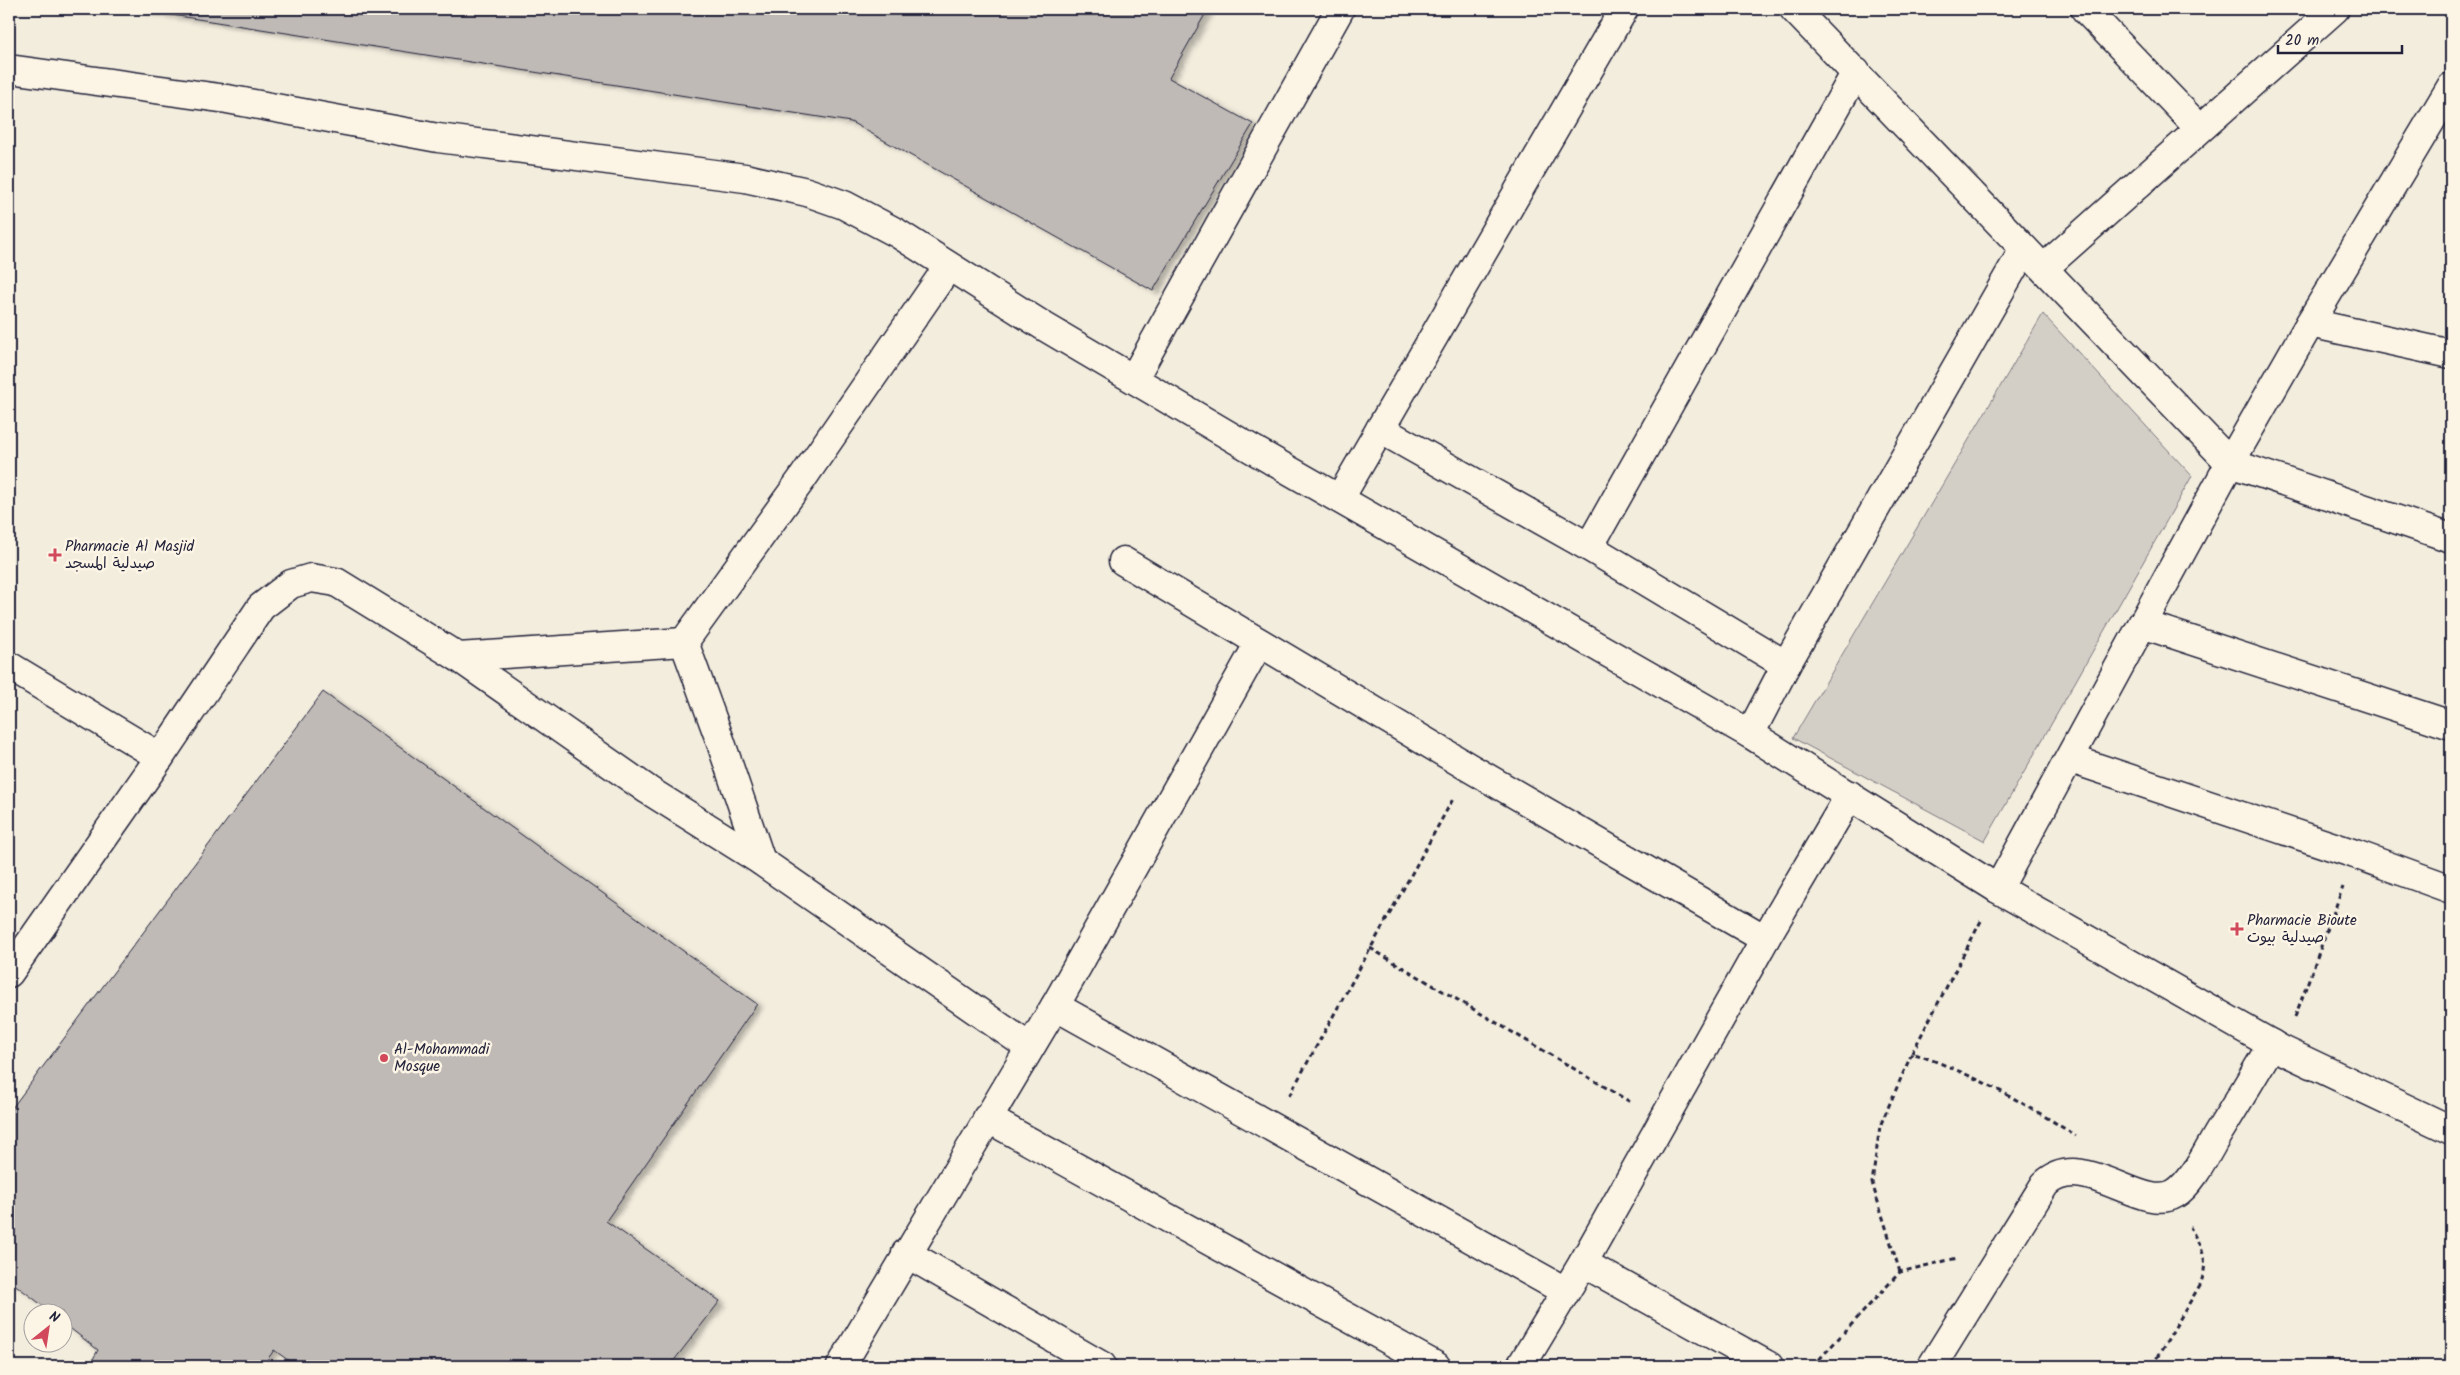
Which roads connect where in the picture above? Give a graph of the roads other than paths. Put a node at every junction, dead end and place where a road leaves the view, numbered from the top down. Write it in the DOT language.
graph roads {
  1 [pos="1340,9"];
  2 [pos="1624,9"];
  3 [pos="1794,9"];
  4 [pos="2085,9"];
  5 [pos="2335,9"];
  6 [pos="9,70"];
  7 [pos="1856,72"];
  8 [pos="2451,87"];
  9 [pos="2199,128"];
  10 [pos="2024,249"];
  11 [pos="948,267"];
  12 [pos="2044,268"];
  13 [pos="2310,323"];
  14 [pos="2451,354"];
  15 [pos="1134,378"];
  16 [pos="1380,430"];
  17 [pos="2230,463"];
  18 [pos="1340,498"];
  19 [pos="2451,538"];
  20 [pos="1589,547"];
  21 [pos="1123,561"];
  22 [pos="2142,624"];
  23 [pos="684,642"];
  24 [pos="1259,643"];
  25 [pos="458,657"];
  26 [pos="1786,665"];
  27 [pos="9,666"];
  28 [pos="2451,725"];
  29 [pos="1750,734"];
  30 [pos="160,757"];
  31 [pos="2070,759"];
  32 [pos="1850,795"];
  33 [pos="761,861"];
  34 [pos="2451,889"];
  35 [pos="1998,890"];
  36 [pos="1765,939"];
  37 [pos="9,973"];
  38 [pos="1055,1006"];
  39 [pos="1029,1047"];
  40 [pos="2277,1047"];
  41 [pos="987,1118"];
  42 [pos="2451,1130"];
  43 [pos="906,1253"];
  44 [pos="1583,1262"];
  45 [pos="1564,1291"];
  46 [pos="841,1366"];
  47 [pos="1102,1366"];
  48 [pos="1436,1366"];
  49 [pos="1521,1366"];
  50 [pos="1769,1366"];
  51 [pos="1932,1366"];
  1 -- 15 [label="street"];
  2 -- 16 [label="street"];
  3 -- 7 [label="street"];
  4 -- 9 [label="street"];
  5 -- 9 [label="street"];
  6 -- 11 [label="street"];
  7 -- 10 [label="street"];
  7 -- 20 [label="street"];
  8 -- 13 [label="street"];
  9 -- 12 [label="street"];
  10 -- 12 [label="street"];
  10 -- 26 [label="street"];
  11 -- 15 [label="street"];
  11 -- 23 [label="street"];
  12 -- 17 [label="street"];
  13 -- 14 [label="street"];
  13 -- 17 [label="street"];
  15 -- 18 [label="street"];
  16 -- 18 [label="street"];
  16 -- 20 [label="street"];
  17 -- 19 [label="street"];
  17 -- 22 [label="street"];
  18 -- 29 [label="street"];
  20 -- 26 [label="street"];
  21 -- 24 [label="street"];
  22 -- 28 [label="street"];
  22 -- 31 [label="street"];
  23 -- 25 [label="street"];
  23 -- 33 [label="street"];
  24 -- 36 [label="street"];
  24 -- 38 [label="street"];
  25 -- 30 [label="street"];
  25 -- 33 [label="street"];
  26 -- 29 [label="street"];
  27 -- 30 [label="street"];
  29 -- 32 [label="street"];
  30 -- 37 [label="street"];
  31 -- 34 [label="street"];
  31 -- 35 [label="street"];
  32 -- 35 [label="street"];
  32 -- 36 [label="street"];
  33 -- 39 [label="street"];
  35 -- 40 [label="street"];
  36 -- 44 [label="street"];
  38 -- 39 [label="street"];
  38 -- 45 [label="street"];
  39 -- 41 [label="street"];
  40 -- 42 [label="street"];
  40 -- 51 [label="street"];
  41 -- 43 [label="street"];
  41 -- 48 [label="street"];
  43 -- 46 [label="street"];
  43 -- 47 [label="street"];
  44 -- 45 [label="street"];
  44 -- 50 [label="street"];
  45 -- 49 [label="street"];
}
